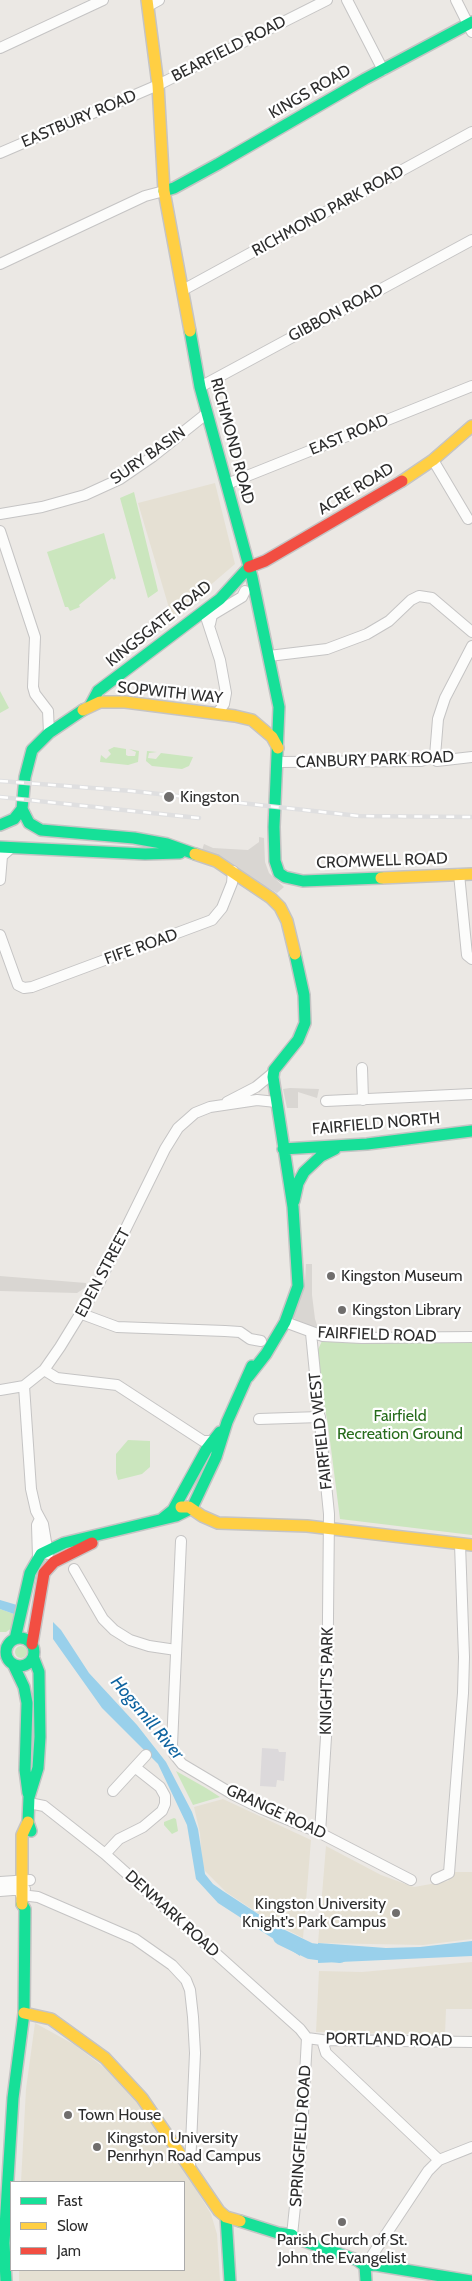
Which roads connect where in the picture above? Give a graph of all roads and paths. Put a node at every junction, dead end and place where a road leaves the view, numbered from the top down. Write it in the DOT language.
graph roads {
  1 [pos="103,0"];
  2 [pos="159,0"];
  3 [pos="327,0"];
  4 [pos="348,0"];
  5 [pos="456,0"];
  6 [pos="148,3"];
  7 [pos="471,26"];
  8 [pos="0,48"];
  9 [pos="383,70"];
  10 [pos="158,85"];
  11 [pos="472,132"];
  12 [pos="0,153"];
  13 [pos="164,191"];
  14 [pos="472,240"];
  15 [pos="0,264"];
  16 [pos="183,290"];
  17 [pos="472,386"];
  18 [pos="200,387"];
  19 [pos="206,414"];
  20 [pos="472,426"];
  21 [pos="433,460"];
  22 [pos="226,484"];
  23 [pos="0,514"];
  24 [pos="468,519"];
  25 [pos="0,531"];
  26 [pos="248,567"];
  27 [pos="250,592"];
  28 [pos="220,599"];
  29 [pos="207,609"];
  30 [pos="210,624"];
  31 [pos="472,632"];
  32 [pos="472,646"];
  33 [pos="269,656"];
  34 [pos="90,706"];
  35 [pos="216,714"];
  36 [pos="49,733"];
  37 [pos="278,748"];
  38 [pos="434,756"];
  39 [pos="472,757"];
  40 [pos="278,762"];
  41 [pos="22,809"];
  42 [pos="0,825"];
  43 [pos="0,840"];
  44 [pos="0,847"];
  45 [pos="12,847"];
  46 [pos="76,849"];
  47 [pos="189,852"];
  48 [pos="233,871"];
  49 [pos="459,874"];
  50 [pos="472,874"];
  51 [pos="0,880"];
  52 [pos="294,880"];
  53 [pos="0,935"];
  54 [pos="472,959"];
  55 [pos="362,1068"];
  56 [pos="273,1072"];
  57 [pos="472,1094"];
  58 [pos="363,1100"];
  59 [pos="276,1102"];
  60 [pos="326,1102"];
  61 [pos="224,1104"];
  62 [pos="472,1131"];
  63 [pos="347,1145"];
  64 [pos="283,1149"];
  65 [pos="293,1207"];
  66 [pos="297,1263"];
  67 [pos="82,1314"];
  68 [pos="285,1322"];
  69 [pos="311,1333"];
  70 [pos="472,1337"];
  71 [pos="261,1341"];
  72 [pos="44,1370"];
  73 [pos="248,1377"];
  74 [pos="24,1386"];
  75 [pos="0,1390"];
  76 [pos="320,1417"];
  77 [pos="259,1419"];
  78 [pos="211,1443"];
  79 [pos="192,1508"];
  80 [pos="173,1510"];
  81 [pos="160,1520"];
  82 [pos="329,1528"];
  83 [pos="112,1531"];
  84 [pos="181,1541"];
  85 [pos="460,1544"];
  86 [pos="472,1545"];
  87 [pos="43,1554"];
  88 [pos="48,1567"];
  89 [pos="74,1568"];
  90 [pos="9,1640"];
  91 [pos="32,1644"];
  92 [pos="176,1650"];
  93 [pos="34,1659"];
  94 [pos="7,1660"];
  95 [pos="146,1755"];
  96 [pos="136,1768"];
  97 [pos="114,1792"];
  98 [pos="29,1800"];
  99 [pos="320,1833"];
  100 [pos="105,1854"];
  101 [pos="436,1878"];
  102 [pos="411,1880"];
  103 [pos="0,1882"];
  104 [pos="25,1888"];
  105 [pos="0,1891"];
  106 [pos="24,2013"];
  107 [pos="307,2038"];
  108 [pos="322,2040"];
  109 [pos="472,2042"];
  110 [pos="472,2147"];
  111 [pos="440,2160"];
  112 [pos="190,2167"];
  113 [pos="226,2218"];
  114 [pos="292,2234"];
  115 [pos="2,2254"];
  116 [pos="365,2266"];
  117 [pos="6,2281"];
  118 [pos="230,2281"];
  119 [pos="366,2281"];
  120 [pos="471,2281"];
  1 -- 8 [label="street"];
  2 -- 6 [label="street"];
  3 -- 10 [label="street, BEARFIELD ROAD"];
  4 -- 9 [label="street"];
  5 -- 7 [label="street"];
  6 -- 10 [label="main road, RICHMOND ROAD"];
  7 -- 9 [label="main road, KINGS ROAD"];
  9 -- 13 [label="main road, KINGS ROAD"];
  10 -- 12 [label="street, EASTBURY ROAD"];
  10 -- 13 [label="main road, RICHMOND ROAD"];
  11 -- 16 [label="street, RICHMOND PARK ROAD"];
  13 -- 15 [label="street"];
  13 -- 16 [label="main road, RICHMOND ROAD"];
  14 -- 18 [label="street, GIBBON ROAD"];
  16 -- 18 [label="main road, RICHMOND ROAD"];
  17 -- 22 [label="street, EAST ROAD"];
  18 -- 19 [label="main road, RICHMOND ROAD"];
  19 -- 22 [label="main road, RICHMOND ROAD"];
  19 -- 23 [label="street, SURY BASIN"];
  20 -- 21 [label="main road, ACRE ROAD"];
  21 -- 24 [label="street"];
  21 -- 26 [label="main road, ACRE ROAD"];
  22 -- 26 [label="main road, RICHMOND ROAD"];
  25 -- 36 [label="street"];
  26 -- 27 [label="main road, RICHMOND ROAD"];
  26 -- 28 [label="main road, KINGSGATE ROAD"];
  27 -- 28 [label="main road"];
  27 -- 30 [label="street, KINGSGATE ROAD"];
  27 -- 33 [label="main road, RICHMOND ROAD"];
  28 -- 29 [label="main road, KINGSGATE ROAD"];
  29 -- 30 [label="street"];
  29 -- 34 [label="main road, KINGSGATE ROAD"];
  30 -- 35 [label="street"];
  31 -- 33 [label="street"];
  32 -- 38 [label="street"];
  33 -- 37 [label="main road, RICHMOND ROAD"];
  34 -- 35 [label="main road, SOPWITH WAY"];
  34 -- 36 [label="main road, SOPWITH WAY"];
  35 -- 37 [label="main road, SOPWITH WAY"];
  36 -- 41 [label="main road, SOPWITH WAY"];
  37 -- 40 [label="main road, RICHMOND ROAD"];
  38 -- 39 [label="street, CANBURY PARK ROAD"];
  38 -- 40 [label="street, CANBURY PARK ROAD"];
  40 -- 52 [label="main road, RICHMOND ROAD"];
  41 -- 42 [label="main road"];
  41 -- 47 [label="main road"];
  43 -- 46 [label="street"];
  44 -- 45 [label="main road"];
  45 -- 46 [label="main road"];
  45 -- 51 [label="street"];
  46 -- 47 [label="main road"];
  47 -- 48 [label="main road"];
  48 -- 53 [label="street, FIFE ROAD"];
  48 -- 56 [label="main road"];
  49 -- 50 [label="main road, CROMWELL ROAD"];
  49 -- 52 [label="main road, CROMWELL ROAD"];
  49 -- 54 [label="street"];
  55 -- 58 [label="street"];
  56 -- 59 [label="main road"];
  56 -- 61 [label="street"];
  57 -- 58 [label="street"];
  58 -- 60 [label="street"];
  59 -- 61 [label="street"];
  59 -- 64 [label="main road"];
  61 -- 67 [label="street, EDEN STREET"];
  62 -- 63 [label="main road, FAIRFIELD NORTH"];
  63 -- 64 [label="main road, FAIRFIELD NORTH"];
  63 -- 65 [label="main road"];
  64 -- 65 [label="main road"];
  65 -- 66 [label="main road"];
  66 -- 68 [label="main road"];
  66 -- 71 [label="main road"];
  67 -- 71 [label="street"];
  67 -- 72 [label="street, EDEN STREET"];
  68 -- 69 [label="street, FAIRFIELD ROAD"];
  68 -- 73 [label="main road"];
  69 -- 70 [label="street, FAIRFIELD ROAD"];
  69 -- 76 [label="street, FAIRFIELD WEST"];
  71 -- 73 [label="main road"];
  72 -- 74 [label="street, EDEN STREET"];
  72 -- 78 [label="street"];
  73 -- 78 [label="main road"];
  74 -- 75 [label="street, EDEN STREET"];
  74 -- 87 [label="street"];
  76 -- 77 [label="street"];
  76 -- 82 [label="street, FAIRFIELD WEST"];
  78 -- 79 [label="main road"];
  78 -- 80 [label="main road"];
  79 -- 80 [label="main road"];
  79 -- 81 [label="main road"];
  79 -- 82 [label="main road"];
  80 -- 81 [label="main road"];
  81 -- 83 [label="main road"];
  82 -- 85 [label="main road"];
  82 -- 99 [label="street, KNIGHT'S PARK"];
  83 -- 87 [label="main road"];
  83 -- 88 [label="main road"];
  84 -- 92 [label="street, GRANGE ROAD"];
  85 -- 86 [label="main road"];
  85 -- 101 [label="street"];
  87 -- 88 [label="street"];
  87 -- 90 [label="main road"];
  88 -- 91 [label="main road"];
  89 -- 92 [label="street"];
  90 -- 91 [label="main road"];
  90 -- 94 [label="main road"];
  91 -- 93 [label="main road"];
  92 -- 99 [label="street, GRANGE ROAD"];
  93 -- 94 [label="main road"];
  93 -- 98 [label="main road"];
  94 -- 98 [label="main road"];
  95 -- 96 [label="street"];
  96 -- 97 [label="street"];
  96 -- 100 [label="street"];
  98 -- 100 [label="street, DENMARK ROAD"];
  98 -- 104 [label="main road"];
  99 -- 102 [label="street, GRANGE ROAD"];
  100 -- 107 [label="street, DENMARK ROAD"];
  103 -- 104 [label="street"];
  104 -- 105 [label="street"];
  104 -- 106 [label="main road"];
  104 -- 112 [label="street"];
  106 -- 112 [label="main road"];
  106 -- 115 [label="main road"];
  107 -- 108 [label="street, PORTLAND ROAD"];
  107 -- 114 [label="street, SPRINGFIELD ROAD"];
  108 -- 109 [label="street, PORTLAND ROAD"];
  108 -- 111 [label="street"];
  110 -- 111 [label="street"];
  111 -- 116 [label="street"];
  112 -- 113 [label="main road"];
  113 -- 114 [label="main road"];
  113 -- 118 [label="main road"];
  114 -- 116 [label="main road"];
  115 -- 117 [label="main road"];
  116 -- 119 [label="main road"];
  116 -- 120 [label="main road"];
}
